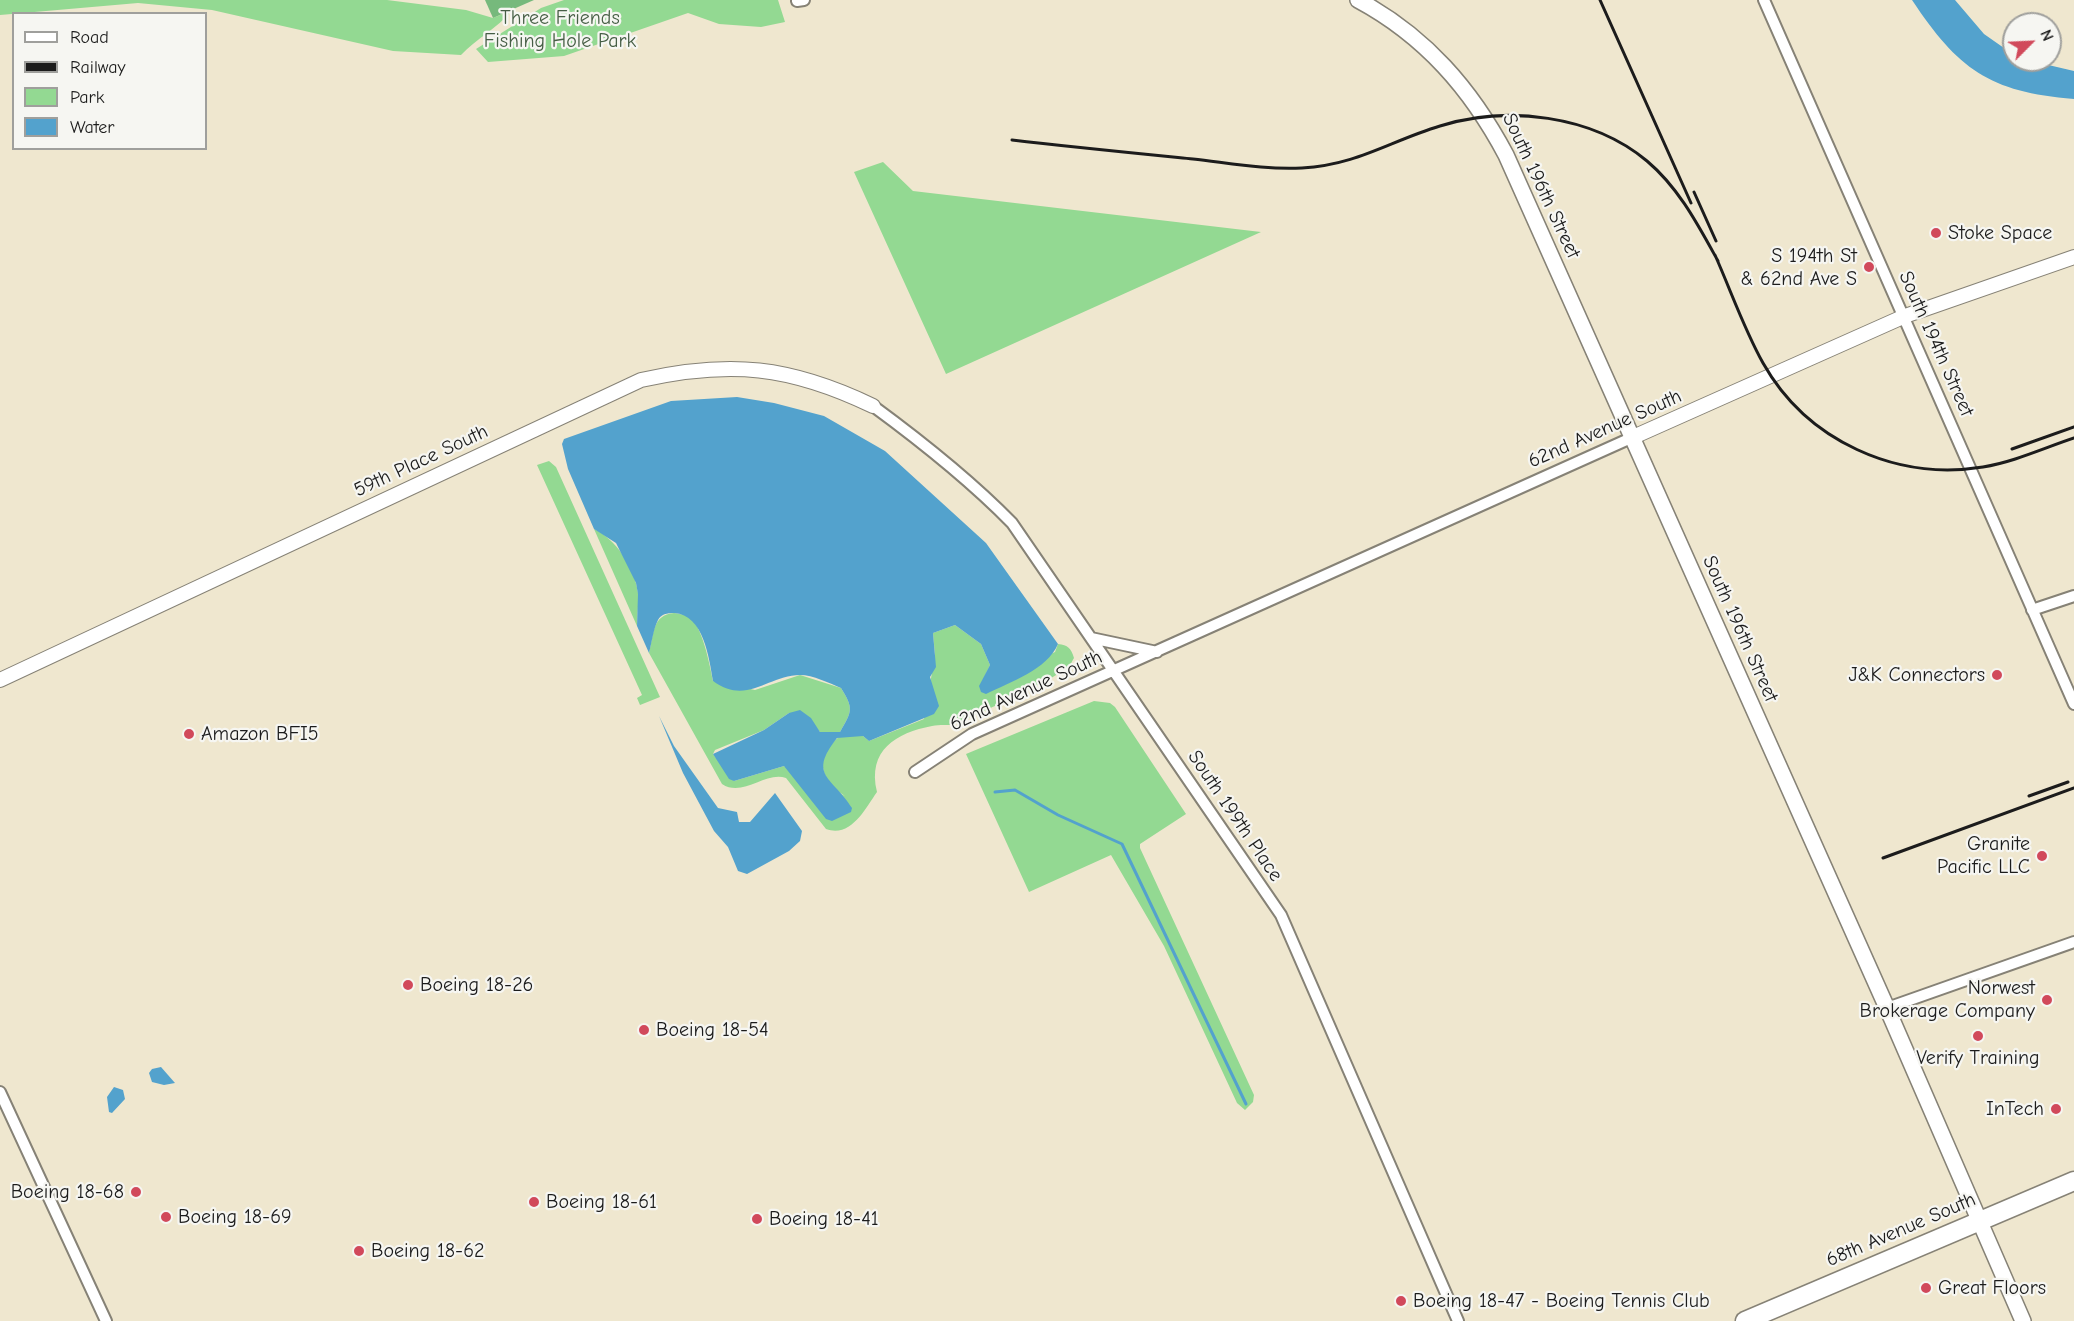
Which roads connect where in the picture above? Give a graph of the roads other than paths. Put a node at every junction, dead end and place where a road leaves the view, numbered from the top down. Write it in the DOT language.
graph roads {
  1 [pos="1358,0"];
  2 [pos="1764,0"];
  3 [pos="2074,257"];
  4 [pos="1905,316"];
  5 [pos="873,406"];
  6 [pos="1631,438"];
  7 [pos="2074,596"];
  8 [pos="2032,610"];
  9 [pos="1091,638"];
  10 [pos="1157,652"];
  11 [pos="1114,671"];
  12 [pos="0,680"];
  13 [pos="2074,704"];
  14 [pos="915,772"];
  15 [pos="2074,942"];
  16 [pos="1887,1008"];
  17 [pos="0,1092"];
  18 [pos="2074,1181"];
  19 [pos="1979,1222"];
  20 [pos="106,1321"];
  21 [pos="1458,1321"];
  22 [pos="1745,1321"];
  23 [pos="2023,1321"];
  1 -- 6 [label="main road, South 196th Street"];
  2 -- 4 [label="street, South 194th Street"];
  3 -- 4 [label="street, 62nd Avenue South"];
  4 -- 6 [label="street, 62nd Avenue South"];
  4 -- 8 [label="street, South 194th Street"];
  5 -- 9 [label="street, South 199th Place"];
  5 -- 12 [label="street, 59th Place South"];
  6 -- 10 [label="street, 62nd Avenue South"];
  6 -- 16 [label="main road, South 196th Street"];
  7 -- 8 [label="street"];
  8 -- 13 [label="street, South 194th Street"];
  9 -- 10 [label="street, 62nd Avenue South"];
  9 -- 11 [label="street, South 199th Place"];
  10 -- 11 [label="street, 62nd Avenue South"];
  11 -- 14 [label="street, 62nd Avenue South"];
  11 -- 21 [label="street, South 199th Place"];
  15 -- 16 [label="street"];
  16 -- 19 [label="main road, South 196th Street"];
  17 -- 20 [label="street"];
  18 -- 19 [label="main road, 68th Avenue South"];
  19 -- 22 [label="main road, 68th Avenue South"];
  19 -- 23 [label="main road, South 196th Street"];
}
